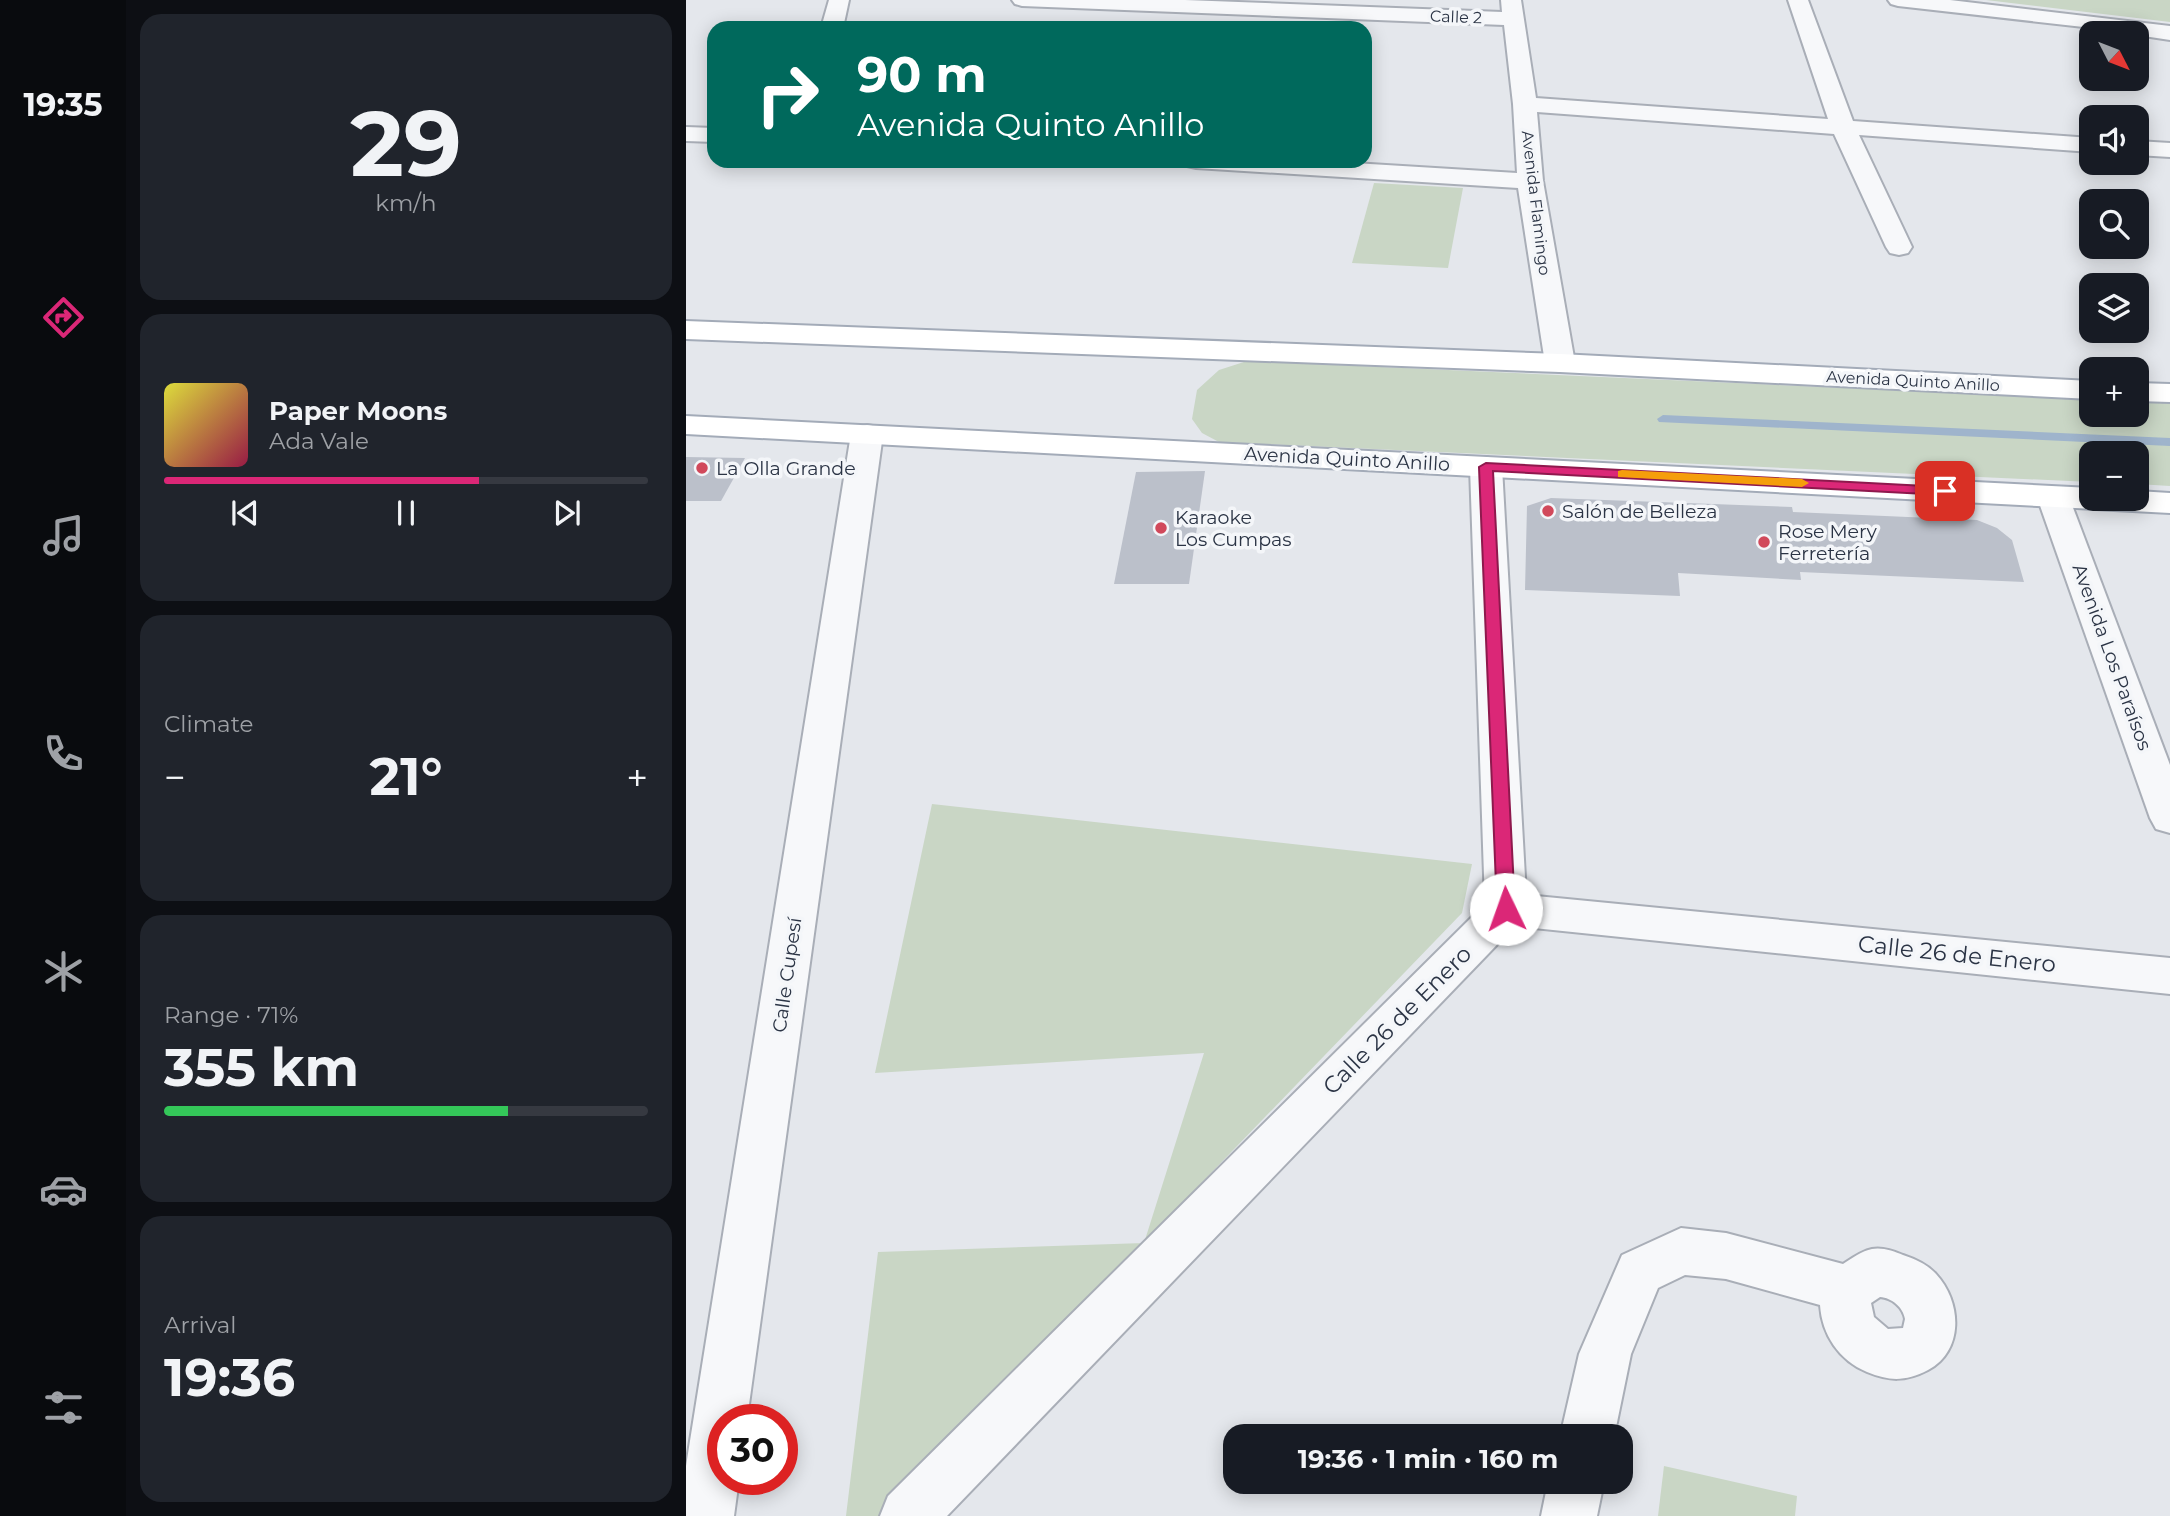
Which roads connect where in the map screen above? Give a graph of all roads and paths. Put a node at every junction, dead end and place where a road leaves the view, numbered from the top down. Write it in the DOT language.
graph roads {
  1 [pos="839,0"];
  2 [pos="1023,0"];
  3 [pos="1798,0"];
  4 [pos="1898,0"];
  5 [pos="1511,9"];
  6 [pos="834,21"];
  7 [pos="2170,33"];
  8 [pos="1525,104"];
  9 [pos="1843,127"];
  10 [pos="686,134"];
  11 [pos="707,135"];
  12 [pos="2079,144"];
  13 [pos="2149,149"];
  14 [pos="2170,150"];
  15 [pos="1313,168"];
  16 [pos="1530,181"];
  17 [pos="1899,247"];
  18 [pos="686,330"];
  19 [pos="1560,363"];
  20 [pos="2079,389"];
  21 [pos="2149,392"];
  22 [pos="2170,393"];
  23 [pos="686,425"];
  24 [pos="867,435"];
  25 [pos="1486,467"];
  26 [pos="2053,496"];
  27 [pos="2079,498"];
  28 [pos="2149,502"];
  29 [pos="2170,503"];
  30 [pos="2170,818"];
  31 [pos="1506,909"];
  32 [pos="2170,976"];
  33 [pos="1847,1289"];
  34 [pos="1590,1424"];
  35 [pos="701,1491"];
  36 [pos="1574,1494"];
  37 [pos="908,1516"];
  38 [pos="1569,1516"];
  1 -- 6 [label="street"];
  2 -- 5 [label="street, Calle 2"];
  3 -- 9 [label="street"];
  4 -- 7 [label="street"];
  5 -- 8 [label="street, Avenida Flamingo"];
  8 -- 9 [label="street"];
  8 -- 16 [label="street, Avenida Flamingo"];
  9 -- 12 [label="street"];
  9 -- 17 [label="street"];
  10 -- 11 [label="street"];
  13 -- 14 [label="street"];
  15 -- 16 [label="street"];
  16 -- 19 [label="street, Avenida Flamingo"];
  18 -- 19 [label="main road, Avenida Quinto Anillo"];
  19 -- 20 [label="main road, Avenida Quinto Anillo"];
  21 -- 22 [label="main road"];
  23 -- 24 [label="main road, Avenida Quinto Anillo"];
  24 -- 25 [label="main road, Avenida Quinto Anillo"];
  24 -- 35 [label="street, Calle Cupesí"];
  25 -- 26 [label="main road, Avenida Quinto Anillo"];
  25 -- 31 [label="street"];
  26 -- 27 [label="main road, Avenida Quinto Anillo"];
  26 -- 30 [label="street, Avenida Los Paraísos"];
  28 -- 29 [label="main road, Avenida Quinto Anillo"];
  31 -- 32 [label="street, Calle 26 de Enero"];
  31 -- 37 [label="street, Calle 26 de Enero"];
  33 -- 34 [label="street"];
  36 -- 38 [label="street"];
}
